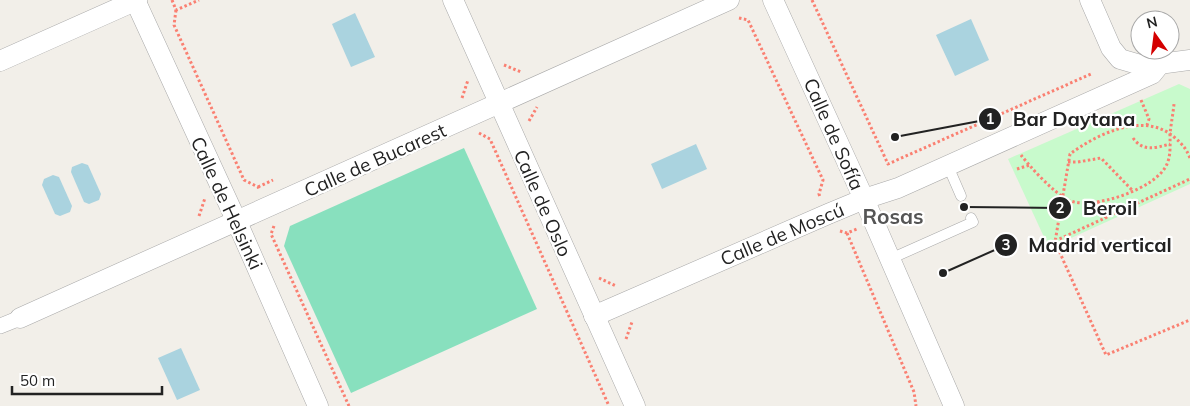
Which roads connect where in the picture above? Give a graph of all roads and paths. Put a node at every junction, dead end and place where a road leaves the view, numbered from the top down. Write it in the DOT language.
graph roads {
  1 [pos="136,0"];
  2 [pos="172,0"];
  3 [pos="199,0"];
  4 [pos="453,0"];
  5 [pos="774,0"];
  6 [pos="812,0"];
  7 [pos="1090,0"];
  8 [pos="732,9"];
  9 [pos="176,10"];
  10 [pos="1190,60"];
  11 [pos="0,61"];
  12 [pos="1160,64"];
  13 [pos="1091,74"];
  14 [pos="1139,95"];
  15 [pos="499,104"];
  16 [pos="1174,104"];
  17 [pos="538,106"];
  18 [pos="1147,125"];
  19 [pos="510,130"];
  20 [pos="478,132"];
  21 [pos="1170,134"];
  22 [pos="1132,138"];
  23 [pos="1170,144"];
  24 [pos="1018,150"];
  25 [pos="1190,158"];
  26 [pos="1068,162"];
  27 [pos="948,166"];
  28 [pos="1030,166"];
  29 [pos="1017,169"];
  30 [pos="1190,179"];
  31 [pos="823,180"];
  32 [pos="1132,190"];
  33 [pos="819,194"];
  34 [pos="962,196"];
  35 [pos="1062,196"];
  36 [pos="811,198"];
  37 [pos="864,199"];
  38 [pos="1098,202"];
  39 [pos="271,216"];
  40 [pos="971,218"];
  41 [pos="1106,218"];
  42 [pos="237,222"];
  43 [pos="847,233"];
  44 [pos="1055,242"];
  45 [pos="890,259"];
  46 [pos="595,277"];
  47 [pos="618,287"];
  48 [pos="594,316"];
  49 [pos="20,318"];
  50 [pos="1190,320"];
  51 [pos="0,326"];
  52 [pos="318,406"];
  53 [pos="349,406"];
  54 [pos="609,406"];
  55 [pos="635,406"];
  56 [pos="916,406"];
  57 [pos="954,406"];
  1 -- 11 [label="street"];
  1 -- 42 [label="street, Calle de Helsinki"];
  2 -- 9 [label="path"];
  3 -- 9 [label="path"];
  4 -- 15 [label="street, Calle de Oslo"];
  5 -- 37 [label="street, Calle de Sofía"];
  6 -- 13 [label="path"];
  7 -- 12 [label="street"];
  8 -- 15 [label="street, Calle de Bucarest"];
  8 -- 31 [label="path"];
  9 -- 39 [label="path"];
  10 -- 12 [label="street"];
  12 -- 27 [label="street, Calle de Moscú"];
  14 -- 18 [label="path"];
  15 -- 19 [label="street, Calle de Oslo"];
  15 -- 39 [label="street, Calle de Bucarest"];
  16 -- 21 [label="path"];
  17 -- 19 [label="path"];
  18 -- 21 [label="path"];
  18 -- 26 [label="path"];
  19 -- 48 [label="street, Calle de Oslo"];
  20 -- 54 [label="path"];
  21 -- 23 [label="path"];
  21 -- 25 [label="path"];
  22 -- 23 [label="path"];
  23 -- 32 [label="path"];
  24 -- 28 [label="path"];
  26 -- 32 [label="path"];
  26 -- 35 [label="path"];
  27 -- 34 [label="lane"];
  27 -- 37 [label="street, Calle de Moscú"];
  28 -- 29 [label="path"];
  28 -- 35 [label="path"];
  30 -- 41 [label="path"];
  32 -- 38 [label="path"];
  33 -- 36 [label="path"];
  35 -- 38 [label="path"];
  35 -- 44 [label="path"];
  37 -- 45 [label="street, Calle de Sofía"];
  37 -- 48 [label="street, Calle de Moscú"];
  38 -- 41 [label="path"];
  39 -- 42 [label="street, Calle de Bucarest"];
  39 -- 53 [label="path"];
  40 -- 45 [label="lane"];
  41 -- 44 [label="path"];
  42 -- 49 [label="street, Calle de Bucarest"];
  42 -- 52 [label="street, Calle de Helsinki"];
  43 -- 56 [label="path"];
  44 -- 50 [label="path"];
  45 -- 57 [label="street, Calle de Sofía"];
  46 -- 47 [label="path"];
  48 -- 55 [label="street, Calle de Oslo"];
  49 -- 51 [label="street"];
}
